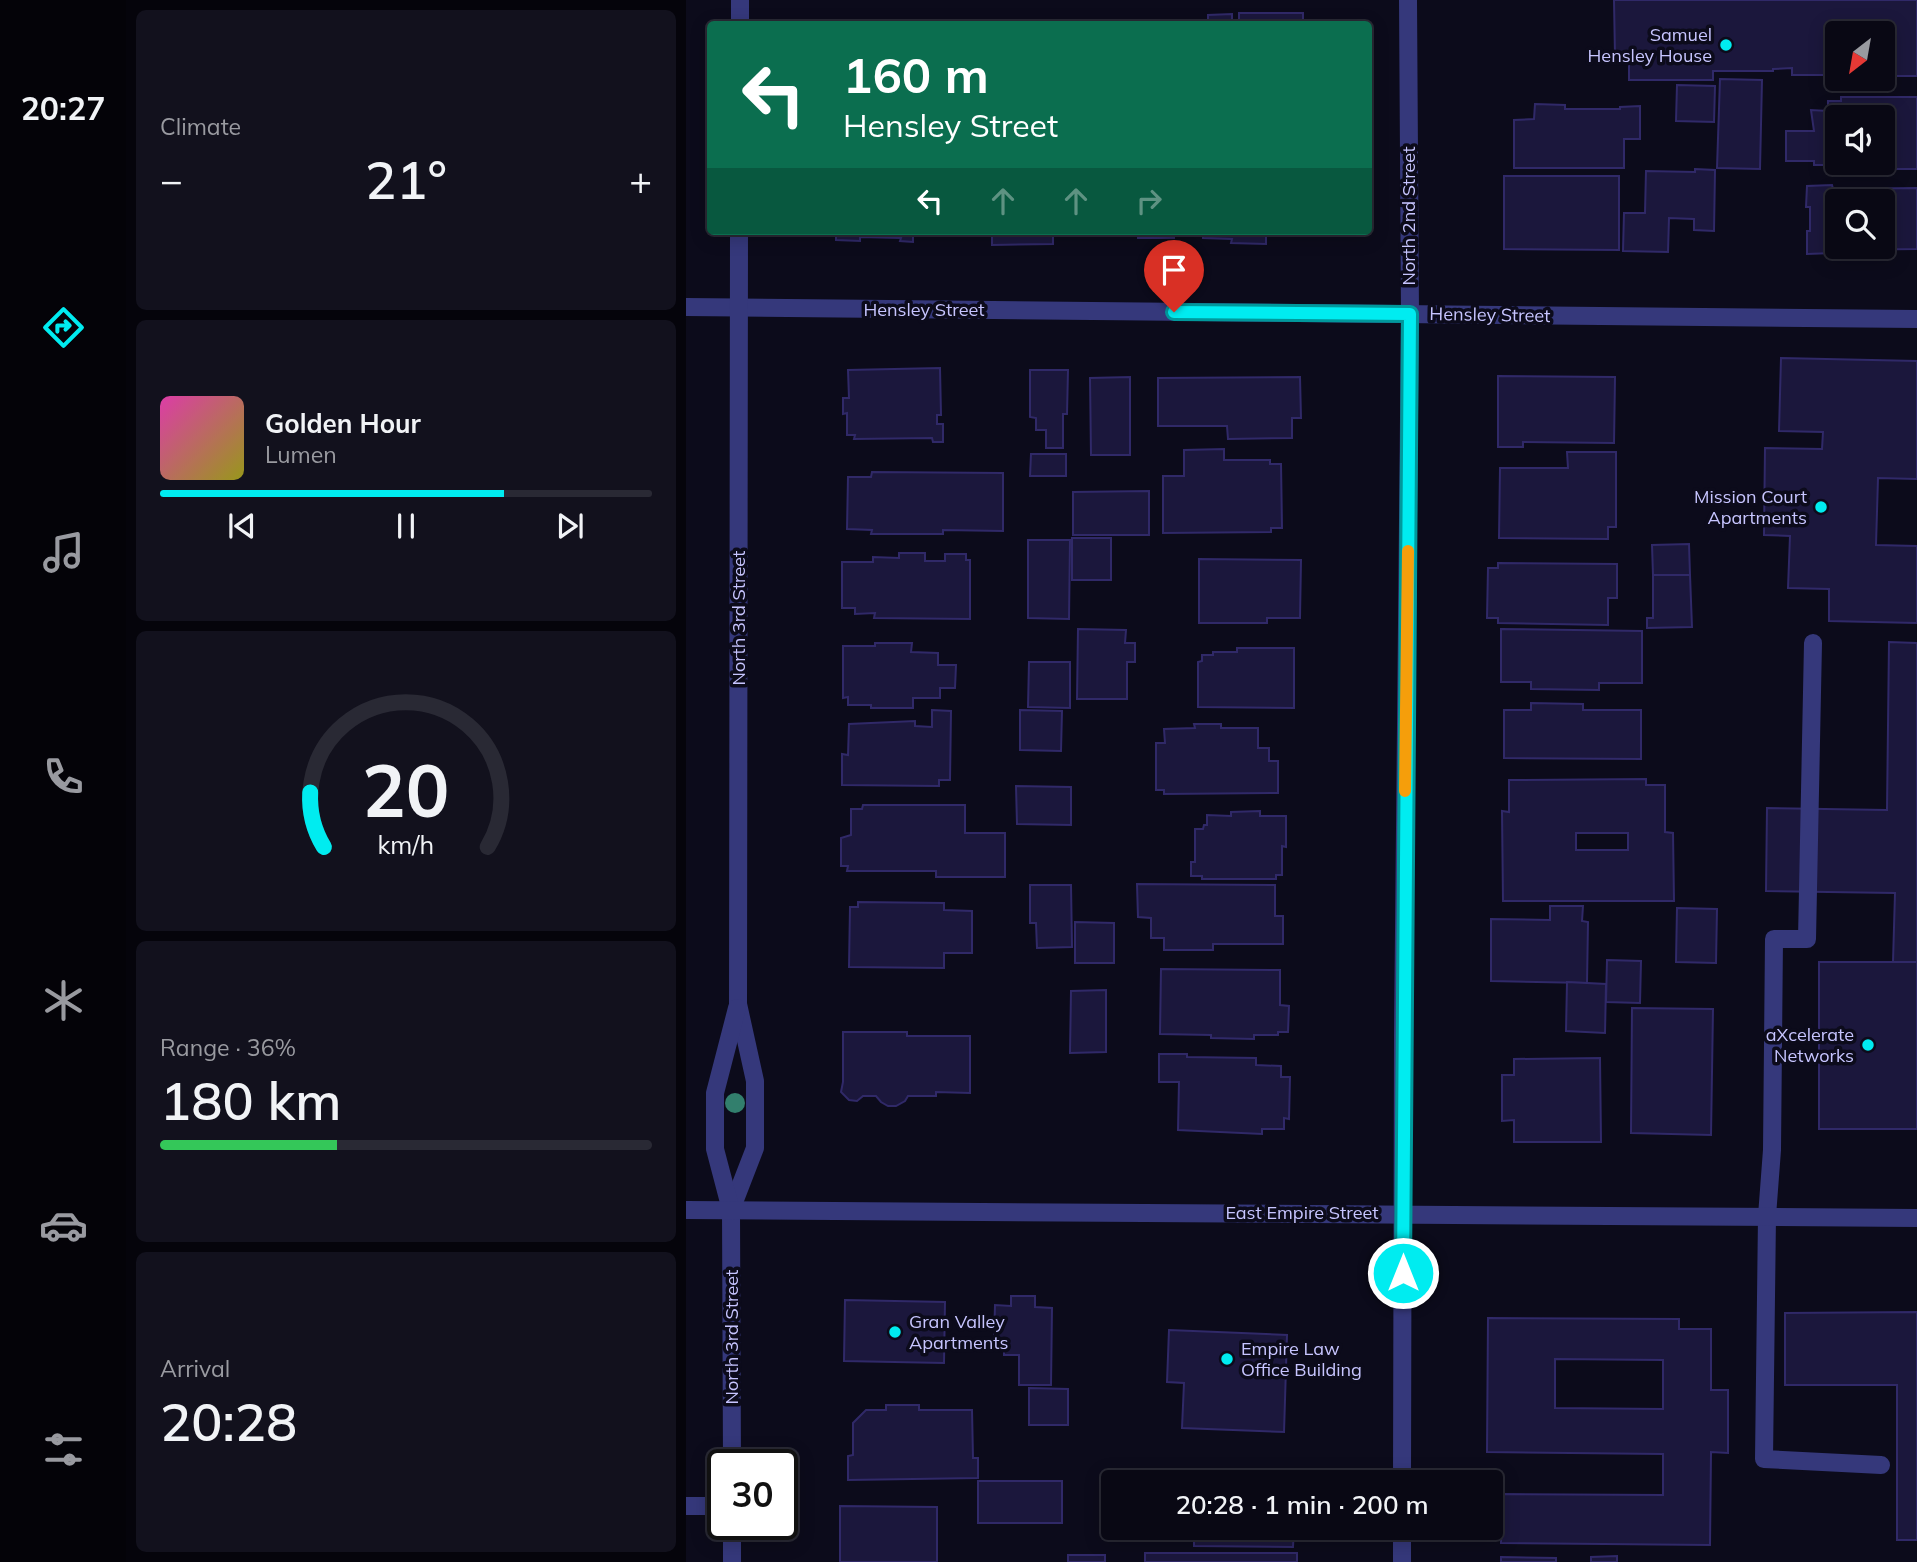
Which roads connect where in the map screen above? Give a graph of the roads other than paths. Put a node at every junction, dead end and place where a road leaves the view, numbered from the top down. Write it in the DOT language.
graph roads {
  1 [pos="740,0"];
  2 [pos="1408,0"];
  3 [pos="740,21"];
  4 [pos="739,235"];
  5 [pos="686,307"];
  6 [pos="739,307"];
  7 [pos="1410,314"];
  8 [pos="1917,319"];
  9 [pos="1814,643"];
  10 [pos="738,1004"];
  11 [pos="686,1210"];
  12 [pos="731,1210"];
  13 [pos="1404,1213"];
  14 [pos="1766,1216"];
  15 [pos="1917,1218"];
  16 [pos="732,1449"];
  17 [pos="1881,1465"];
  18 [pos="1402,1470"];
  19 [pos="686,1506"];
  20 [pos="707,1506"];
  21 [pos="732,1540"];
  22 [pos="1402,1540"];
  23 [pos="732,1562"];
  24 [pos="1402,1562"];
  1 -- 3 [label="street"];
  2 -- 7 [label="street, North 2nd Street"];
  4 -- 6 [label="street, North 3rd Street"];
  5 -- 6 [label="street, Hensley Street"];
  6 -- 7 [label="street, Hensley Street"];
  6 -- 10 [label="street, North 3rd Street"];
  7 -- 8 [label="street, Hensley Street"];
  7 -- 13 [label="street, North 2nd Street"];
  9 -- 14 [label="street"];
  10 -- 12 [label="street, North 3rd Street"];
  10 -- 12 [label="street, North 3rd Street"];
  11 -- 12 [label="street, East Empire Street"];
  12 -- 13 [label="street, East Empire Street"];
  12 -- 16 [label="street, North 3rd Street"];
  13 -- 14 [label="street, East Empire Street"];
  13 -- 18 [label="street, North 2nd Street"];
  14 -- 15 [label="street, East Empire Street"];
  14 -- 17 [label="street"];
  19 -- 20 [label="street"];
  21 -- 23 [label="street"];
  22 -- 24 [label="street"];
}
